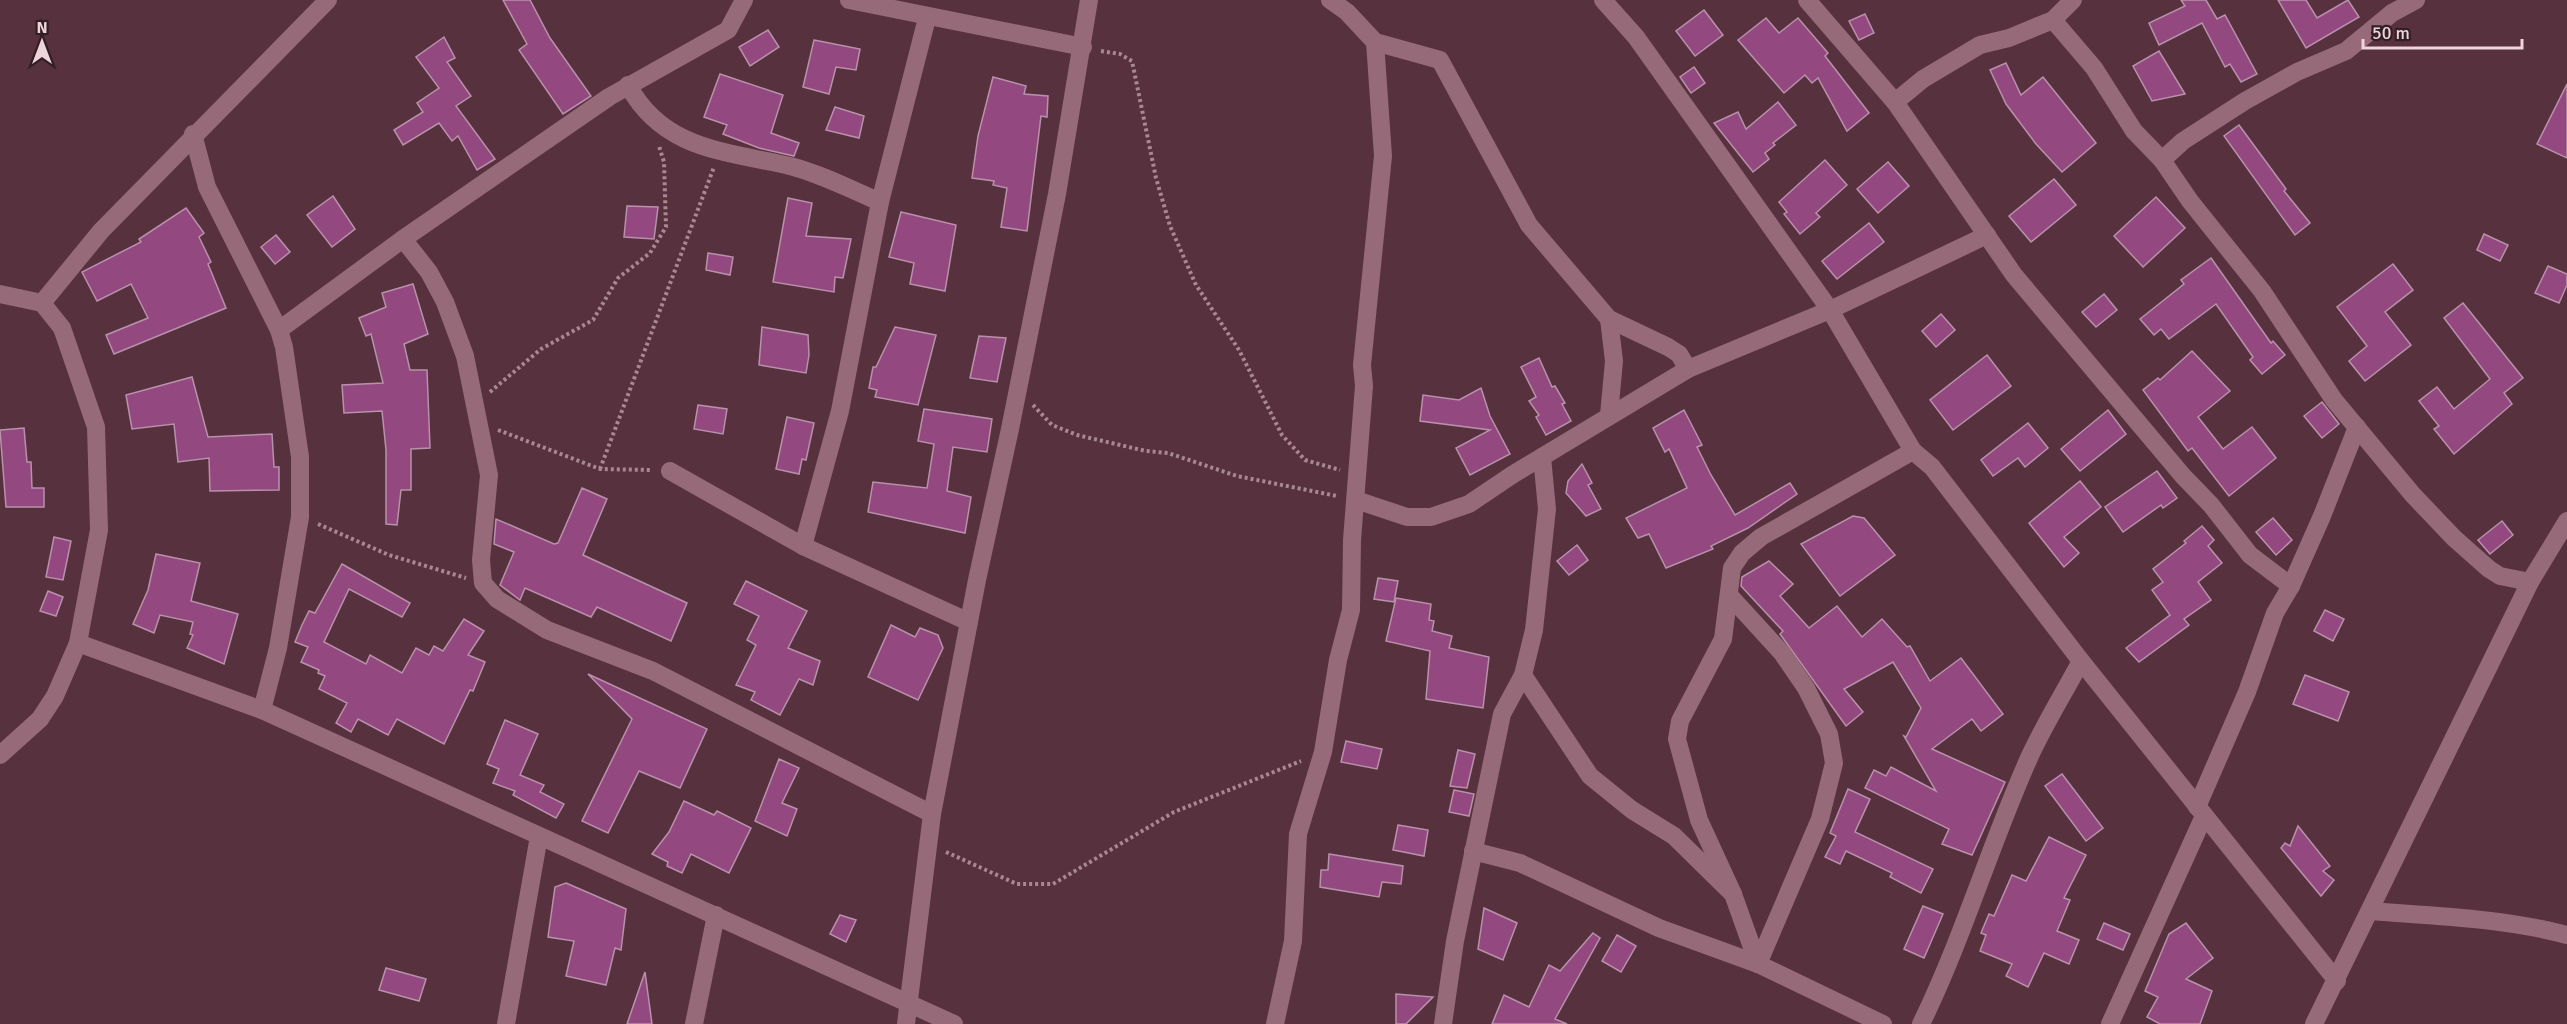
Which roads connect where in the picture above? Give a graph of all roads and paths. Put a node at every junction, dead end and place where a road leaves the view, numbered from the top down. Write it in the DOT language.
graph roads {
  1 [pos="328,0"];
  2 [pos="744,0"];
  3 [pos="849,0"];
  4 [pos="1089,0"];
  5 [pos="1330,0"];
  6 [pos="1603,0"];
  7 [pos="1807,0"];
  8 [pos="2073,0"];
  9 [pos="2416,0"];
  10 [pos="927,18"];
  11 [pos="2053,20"];
  12 [pos="1375,42"];
  13 [pos="1083,47"];
  14 [pos="628,85"];
  15 [pos="1895,102"];
  16 [pos="649,117"];
  17 [pos="193,134"];
  18 [pos="720,153"];
  19 [pos="2162,160"];
  20 [pos="880,202"];
  21 [pos="1987,235"];
  22 [pos="403,239"];
  23 [pos="0,294"];
  24 [pos="42,303"];
  25 [pos="1830,310"];
  26 [pos="1609,319"];
  27 [pos="279,330"];
  28 [pos="1688,369"];
  29 [pos="1020,374"];
  30 [pos="474,409"];
  31 [pos="1609,415"];
  32 [pos="2357,427"];
  33 [pos="1913,451"];
  34 [pos="1542,457"];
  35 [pos="600,469"];
  36 [pos="670,471"];
  37 [pos="1357,475"];
  38 [pos="1356,500"];
  39 [pos="300,517"];
  40 [pos="2567,521"];
  41 [pos="803,546"];
  42 [pos="2530,582"];
  43 [pos="483,584"];
  44 [pos="2291,586"];
  45 [pos="1729,596"];
  46 [pos="969,622"];
  47 [pos="78,643"];
  48 [pos="2081,662"];
  49 [pos="1523,675"];
  50 [pos="262,710"];
  51 [pos="1323,752"];
  52 [pos="0,755"];
  53 [pos="2200,811"];
  54 [pos="932,814"];
  55 [pos="539,836"];
  56 [pos="928,847"];
  57 [pos="1473,851"];
  58 [pos="1733,894"];
  59 [pos="2370,911"];
  60 [pos="716,915"];
  61 [pos="2567,935"];
  62 [pos="1758,964"];
  63 [pos="2337,981"];
  64 [pos="910,1006"];
  65 [pos="506,1024"];
  66 [pos="694,1024"];
  67 [pos="906,1024"];
  68 [pos="954,1024"];
  69 [pos="1275,1024"];
  70 [pos="1443,1024"];
  71 [pos="1883,1024"];
  72 [pos="1921,1024"];
  73 [pos="2110,1024"];
  74 [pos="2314,1024"];
  1 -- 17 [label="street"];
  2 -- 14 [label="street"];
  3 -- 10 [label="street"];
  4 -- 13 [label="street"];
  5 -- 12 [label="street"];
  6 -- 25 [label="street"];
  7 -- 15 [label="street"];
  8 -- 11 [label="street"];
  9 -- 19 [label="street"];
  10 -- 13 [label="street"];
  10 -- 20 [label="street"];
  11 -- 15 [label="street"];
  11 -- 19 [label="street"];
  12 -- 26 [label="street"];
  12 -- 37 [label="street"];
  13 -- 29 [label="street"];
  13 -- 37 [label="path"];
  14 -- 16 [label="street"];
  14 -- 22 [label="street"];
  15 -- 21 [label="street"];
  16 -- 18 [label="street"];
  16 -- 30 [label="path"];
  17 -- 24 [label="street"];
  17 -- 27 [label="street"];
  18 -- 20 [label="street"];
  18 -- 35 [label="path"];
  19 -- 32 [label="street"];
  20 -- 41 [label="street"];
  21 -- 25 [label="street"];
  21 -- 44 [label="street"];
  22 -- 27 [label="street"];
  22 -- 30 [label="street"];
  23 -- 24 [label="street"];
  24 -- 47 [label="street"];
  25 -- 28 [label="street"];
  25 -- 33 [label="street"];
  26 -- 28 [label="street"];
  26 -- 31 [label="street"];
  27 -- 39 [label="street"];
  28 -- 31 [label="street"];
  29 -- 38 [label="path"];
  29 -- 46 [label="street"];
  30 -- 35 [label="path"];
  30 -- 43 [label="street"];
  31 -- 34 [label="street"];
  32 -- 42 [label="street"];
  32 -- 44 [label="street"];
  33 -- 45 [label="street"];
  33 -- 48 [label="street"];
  34 -- 38 [label="street"];
  34 -- 49 [label="street"];
  35 -- 36 [label="path"];
  36 -- 41 [label="street"];
  37 -- 38 [label="street"];
  38 -- 51 [label="street"];
  39 -- 43 [label="path"];
  39 -- 50 [label="street"];
  40 -- 42 [label="street"];
  41 -- 46 [label="street"];
  42 -- 59 [label="street"];
  43 -- 54 [label="street"];
  44 -- 53 [label="street"];
  45 -- 58 [label="street"];
  45 -- 62 [label="street"];
  46 -- 54 [label="street"];
  47 -- 50 [label="street"];
  47 -- 52 [label="street"];
  48 -- 53 [label="street"];
  48 -- 72 [label="street"];
  49 -- 57 [label="street"];
  49 -- 58 [label="street"];
  50 -- 55 [label="street"];
  51 -- 56 [label="path"];
  51 -- 69 [label="street"];
  53 -- 63 [label="street"];
  53 -- 73 [label="street"];
  54 -- 56 [label="street"];
  55 -- 60 [label="street"];
  55 -- 65 [label="street"];
  56 -- 64 [label="street"];
  57 -- 62 [label="street"];
  57 -- 70 [label="street"];
  58 -- 62 [label="street"];
  59 -- 61 [label="street"];
  59 -- 63 [label="street"];
  60 -- 64 [label="street"];
  60 -- 66 [label="street"];
  62 -- 71 [label="street"];
  63 -- 74 [label="street"];
  64 -- 67 [label="street"];
  64 -- 68 [label="street"];
}
